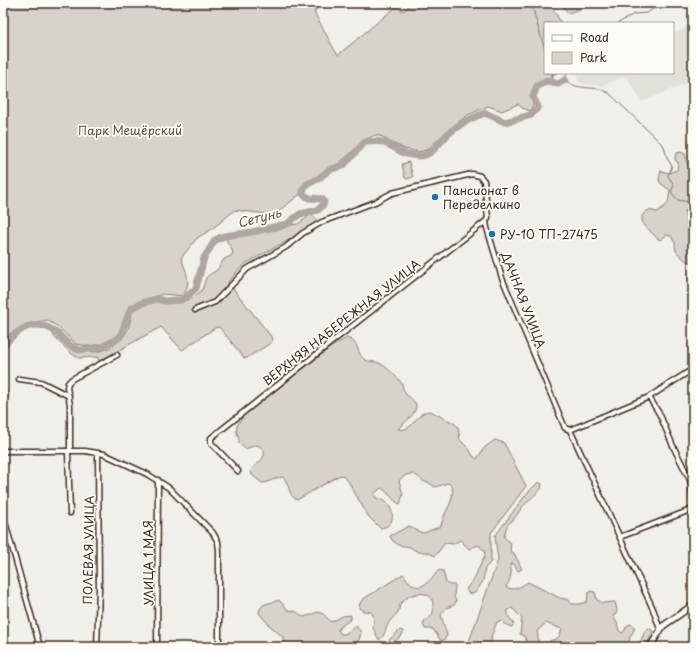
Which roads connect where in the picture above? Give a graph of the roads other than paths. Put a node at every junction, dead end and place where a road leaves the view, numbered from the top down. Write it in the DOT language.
graph roads {
  1 [pos="486,221"];
  2 [pos="195,310"];
  3 [pos="117,355"];
  4 [pos="693,369"];
  5 [pos="19,379"];
  6 [pos="69,396"];
  7 [pos="649,398"];
  8 [pos="570,430"];
  9 [pos="3,451"];
  10 [pos="69,452"];
  11 [pos="98,453"];
  12 [pos="238,470"];
  13 [pos="158,480"];
  14 [pos="693,502"];
  15 [pos="693,509"];
  16 [pos="70,513"];
  17 [pos="3,515"];
  18 [pos="620,537"];
  19 [pos="693,605"];
  20 [pos="660,629"];
  21 [pos="40,647"];
  22 [pos="97,647"];
  23 [pos="157,647"];
  24 [pos="219,647"];
  25 [pos="650,647"];
  1 -- 2 [label="street, ДАЧНАЯ УЛИЦА"];
  1 -- 8 [label="street, ДАЧНАЯ УЛИЦА"];
  1 -- 12 [label="street, ВЕРХНЯЯ НАБЕРЕЖНАЯ УЛИЦА"];
  3 -- 6 [label="street"];
  4 -- 7 [label="street"];
  5 -- 6 [label="street"];
  6 -- 10 [label="street"];
  7 -- 8 [label="street"];
  7 -- 14 [label="street"];
  8 -- 18 [label="street"];
  9 -- 10 [label="street"];
  10 -- 11 [label="street"];
  10 -- 16 [label="street"];
  11 -- 13 [label="street"];
  11 -- 22 [label="street, ПОЛЕВАЯ УЛИЦА"];
  13 -- 23 [label="street, УЛИЦА 1 МАЯ"];
  13 -- 24 [label="street"];
  15 -- 18 [label="street"];
  17 -- 21 [label="street"];
  18 -- 20 [label="street"];
  19 -- 20 [label="main road"];
  20 -- 25 [label="main road"];
}
